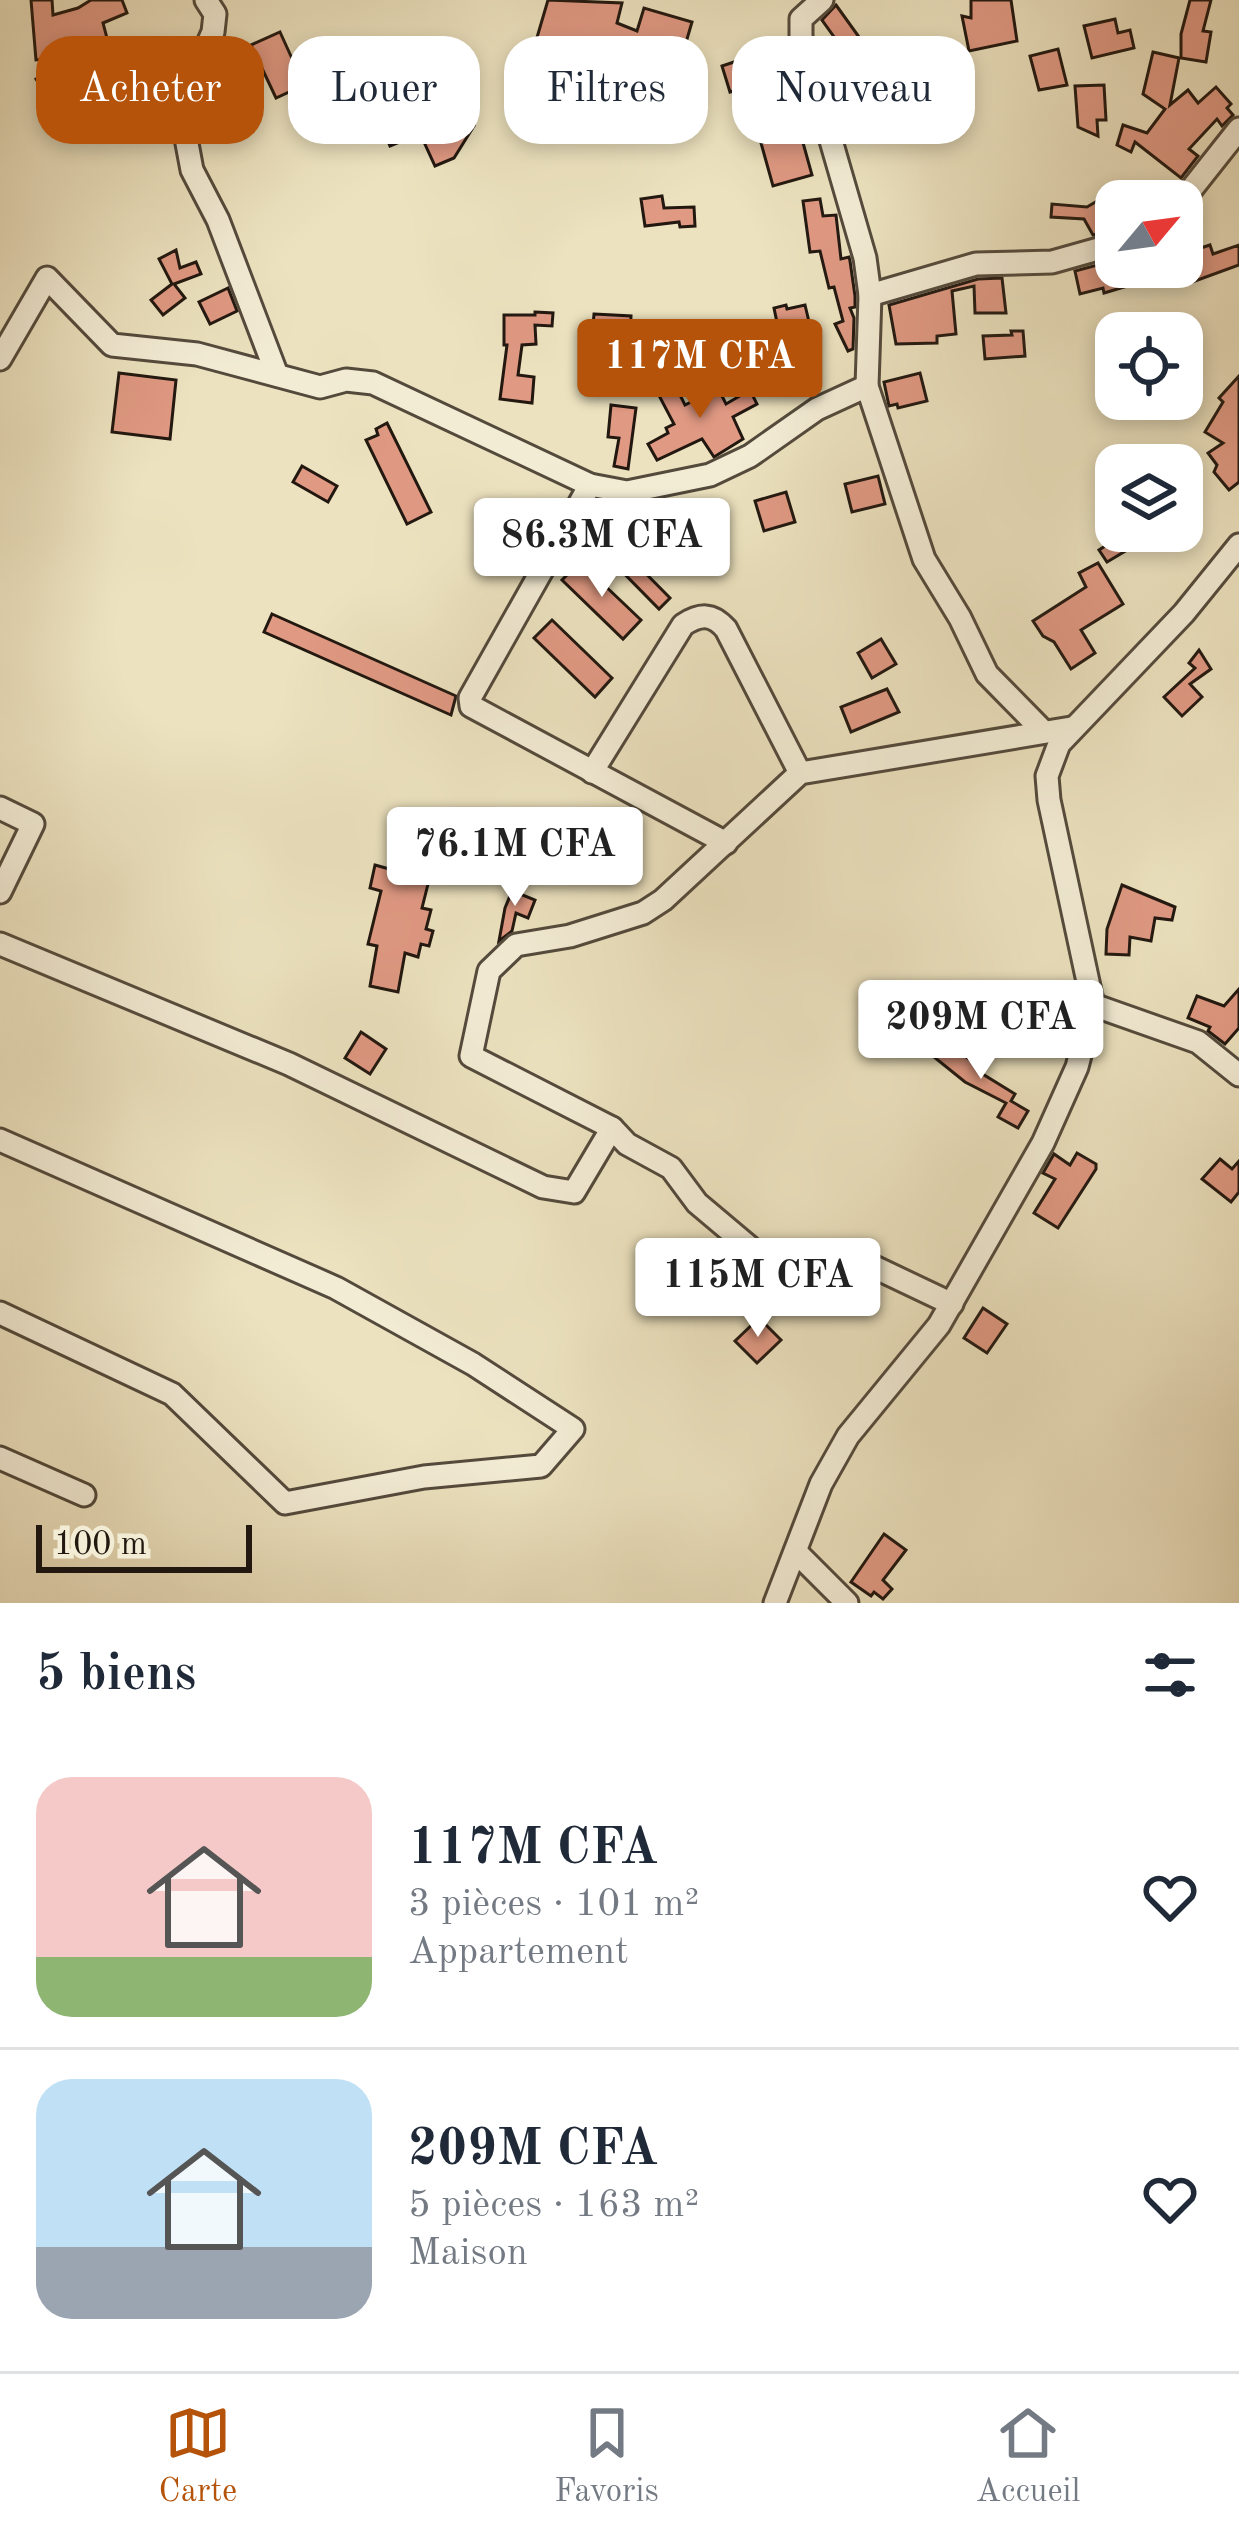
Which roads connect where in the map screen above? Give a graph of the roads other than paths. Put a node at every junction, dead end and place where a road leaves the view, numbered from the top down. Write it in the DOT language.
graph roads {
  1 [pos="206,0"];
  2 [pos="822,0"];
  3 [pos="1239,129"];
  4 [pos="1199,180"];
  5 [pos="1095,250"];
  6 [pos="870,296"];
  7 [pos="0,359"];
  8 [pos="277,375"];
  9 [pos="867,386"];
  10 [pos="590,485"];
  11 [pos="1239,545"];
  12 [pos="1071,728"];
  13 [pos="1044,732"];
  14 [pos="592,772"];
  15 [pos="800,773"];
  16 [pos="0,808"];
  17 [pos="726,843"];
  18 [pos="0,892"];
  19 [pos="0,944"];
  20 [pos="1093,1005"];
  21 [pos="1239,1075"];
  22 [pos="612,1128"];
  23 [pos="0,1140"];
  24 [pos="952,1304"];
  25 [pos="0,1313"];
  26 [pos="0,1458"];
  27 [pos="84,1495"];
  28 [pos="796,1552"];
  29 [pos="775,1603"];
  30 [pos="847,1603"];
  1 -- 8 [label="street"];
  2 -- 6 [label="street"];
  3 -- 4 [label="street"];
  5 -- 6 [label="street"];
  6 -- 9 [label="street"];
  7 -- 8 [label="street"];
  8 -- 10 [label="street"];
  9 -- 10 [label="street"];
  9 -- 13 [label="street"];
  10 -- 14 [label="street"];
  11 -- 12 [label="street"];
  12 -- 13 [label="street"];
  12 -- 20 [label="street"];
  13 -- 15 [label="street"];
  14 -- 15 [label="street"];
  14 -- 17 [label="street"];
  15 -- 17 [label="street"];
  16 -- 18 [label="street"];
  17 -- 22 [label="street"];
  19 -- 22 [label="street"];
  20 -- 21 [label="street"];
  20 -- 24 [label="street"];
  22 -- 24 [label="street"];
  23 -- 25 [label="street"];
  24 -- 28 [label="street"];
  26 -- 27 [label="street"];
  28 -- 29 [label="street"];
  28 -- 30 [label="street"];
}
